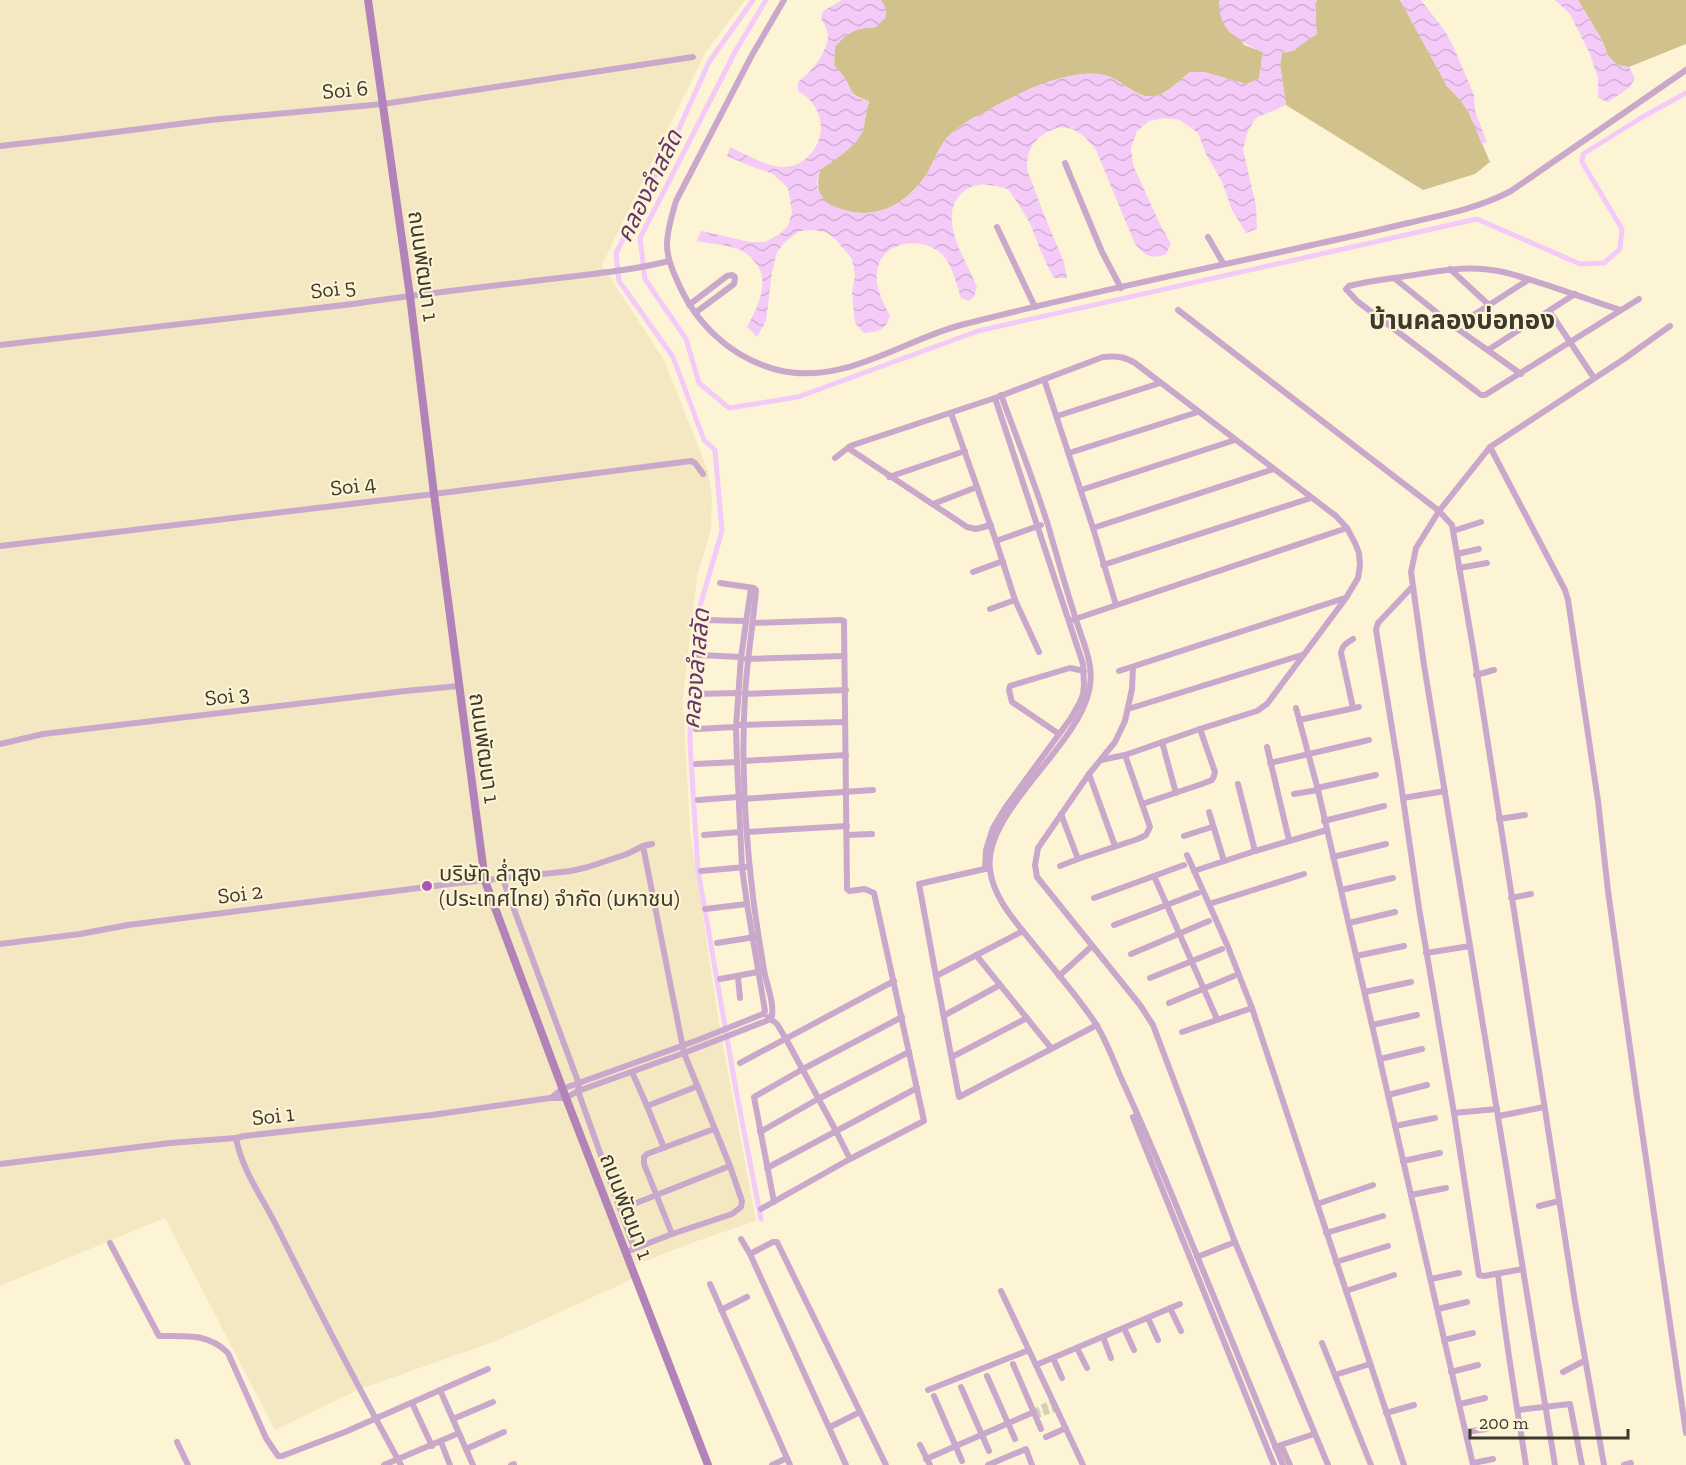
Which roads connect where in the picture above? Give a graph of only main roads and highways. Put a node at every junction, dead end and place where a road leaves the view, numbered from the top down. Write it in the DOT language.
graph roads {
  1 [pos="368,0"];
  2 [pos="708,1465"];
  1 -- 2 [label="main road, ถนนพัฒนา 1"];
}
